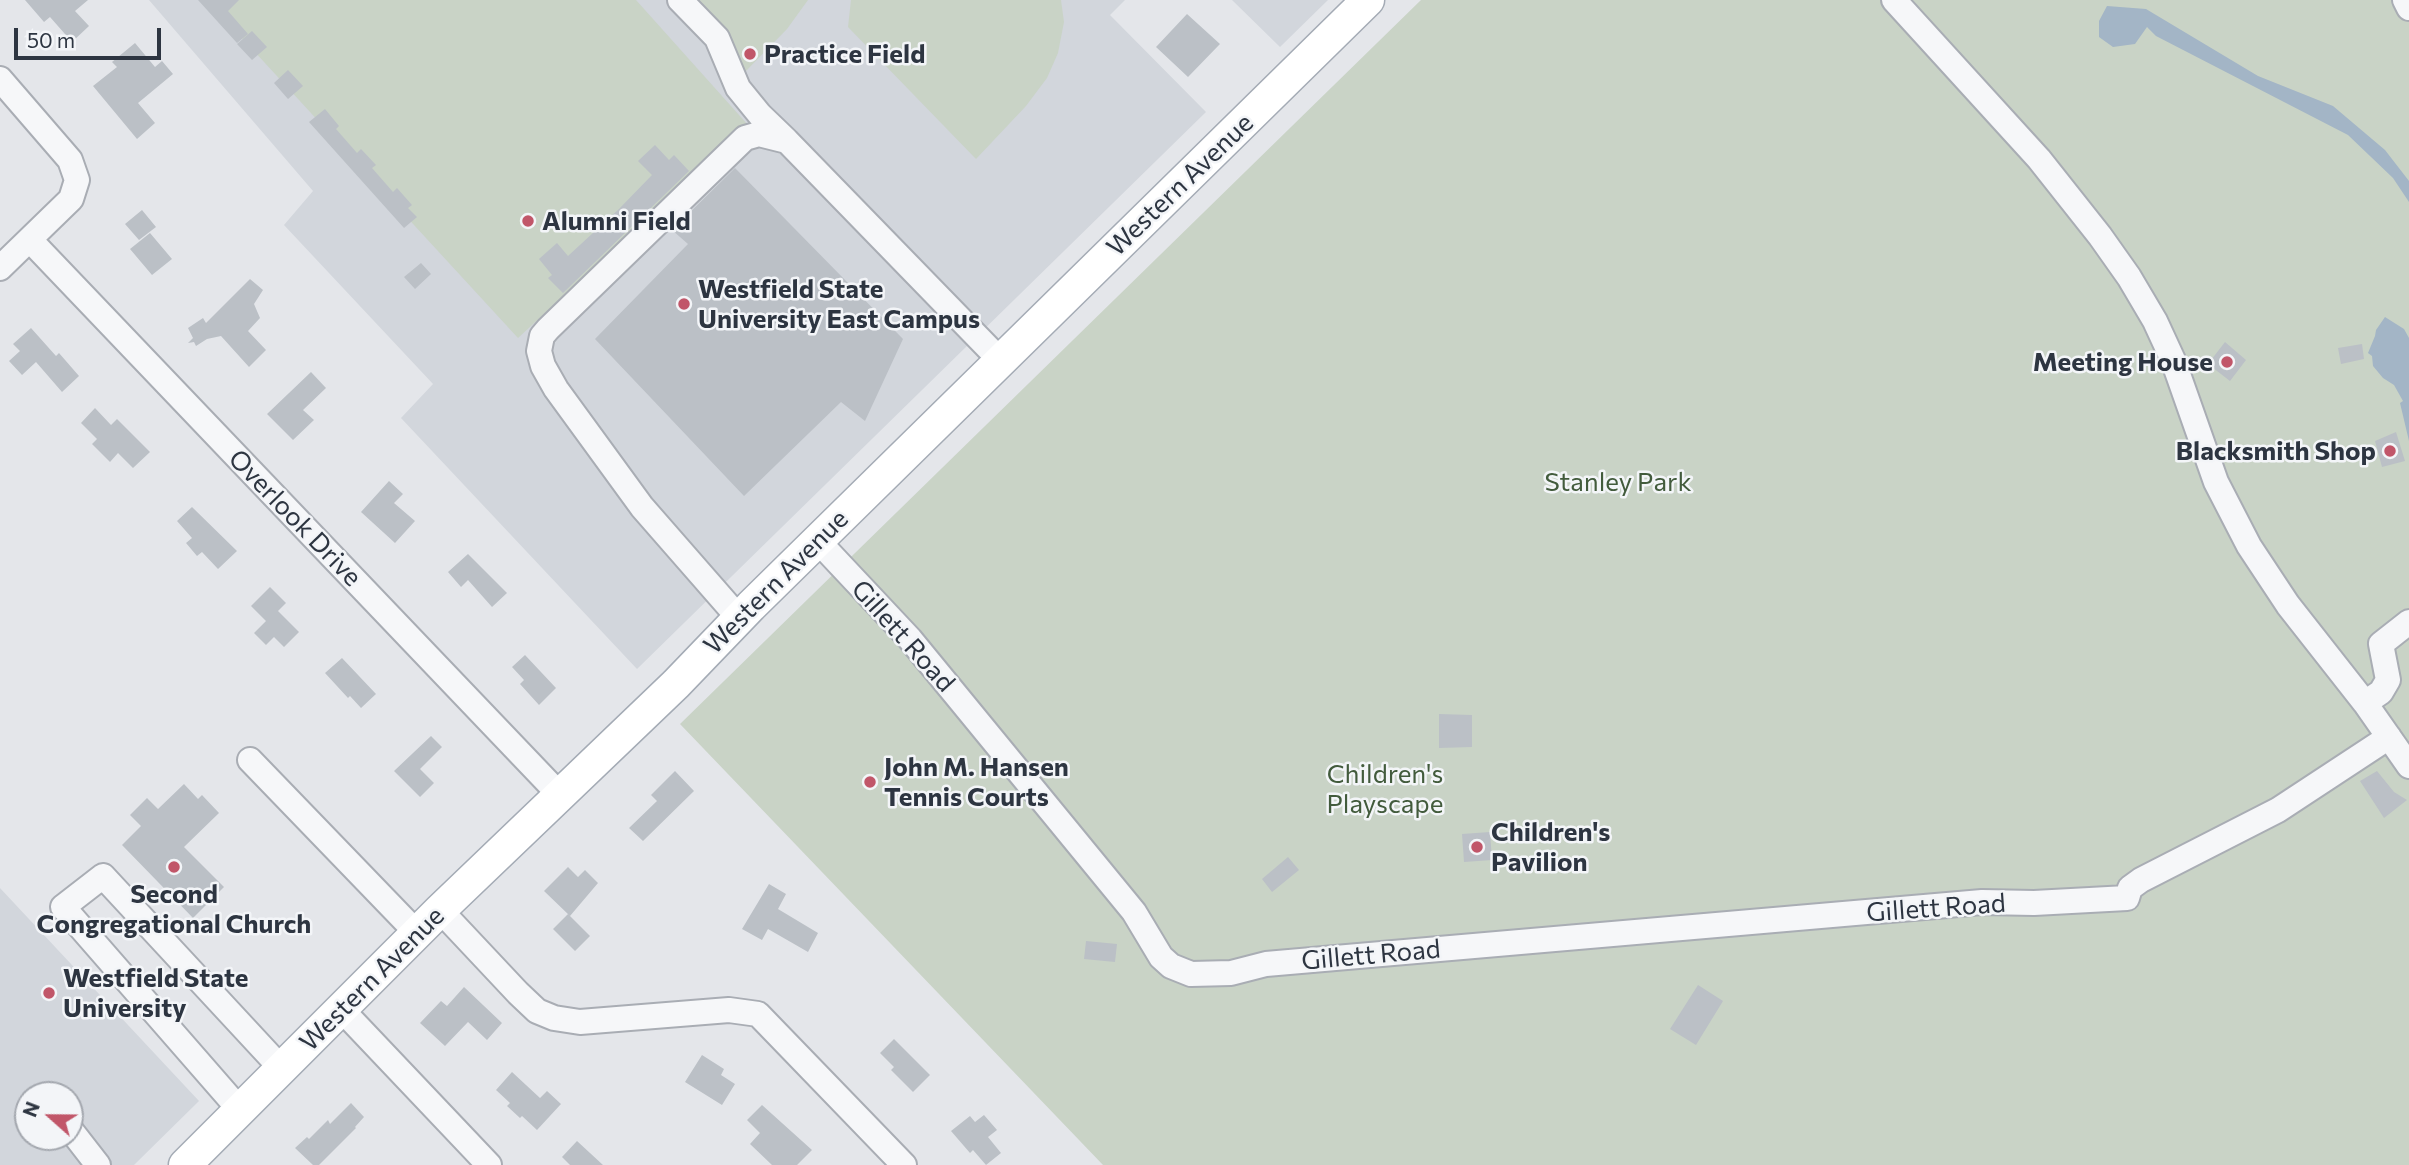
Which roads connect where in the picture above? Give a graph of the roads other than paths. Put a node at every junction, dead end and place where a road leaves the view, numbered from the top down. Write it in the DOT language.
graph roads {
  1 [pos="680,0"];
  2 [pos="1368,0"];
  3 [pos="1894,0"];
  4 [pos="2405,0"];
  5 [pos="2409,8"];
  6 [pos="0,79"];
  7 [pos="787,141"];
  8 [pos="30,240"];
  9 [pos="0,268"];
  10 [pos="1001,361"];
  11 [pos="817,540"];
  12 [pos="739,618"];
  13 [pos="2409,622"];
  14 [pos="2365,703"];
  15 [pos="2389,737"];
  16 [pos="250,760"];
  17 [pos="2409,766"];
  18 [pos="560,795"];
  19 [pos="440,910"];
  20 [pos="417,933"];
  21 [pos="342,1010"];
  22 [pos="282,1069"];
  23 [pos="240,1110"];
  24 [pos="84,1147"];
  25 [pos="98,1165"];
  26 [pos="185,1165"];
  27 [pos="489,1165"];
  28 [pos="904,1165"];
  1 -- 7 [label="street"];
  2 -- 10 [label="main road, Western Avenue"];
  3 -- 14 [label="street"];
  4 -- 5 [label="street"];
  6 -- 8 [label="street"];
  7 -- 10 [label="street"];
  7 -- 12 [label="street"];
  8 -- 9 [label="street"];
  8 -- 18 [label="street, Overlook Drive"];
  10 -- 11 [label="main road, Western Avenue"];
  11 -- 12 [label="main road, Western Avenue"];
  11 -- 15 [label="street, Gillett Road"];
  12 -- 18 [label="main road, Western Avenue"];
  13 -- 14 [label="street"];
  14 -- 15 [label="street"];
  15 -- 17 [label="street"];
  16 -- 20 [label="street"];
  18 -- 19 [label="main road, Western Avenue"];
  19 -- 20 [label="main road, Western Avenue"];
  19 -- 28 [label="street"];
  20 -- 21 [label="main road, Western Avenue"];
  21 -- 22 [label="main road, Western Avenue"];
  21 -- 27 [label="street"];
  22 -- 23 [label="main road, Western Avenue"];
  22 -- 23 [label="street"];
  23 -- 26 [label="main road, Western Avenue"];
  24 -- 25 [label="street"];
}
